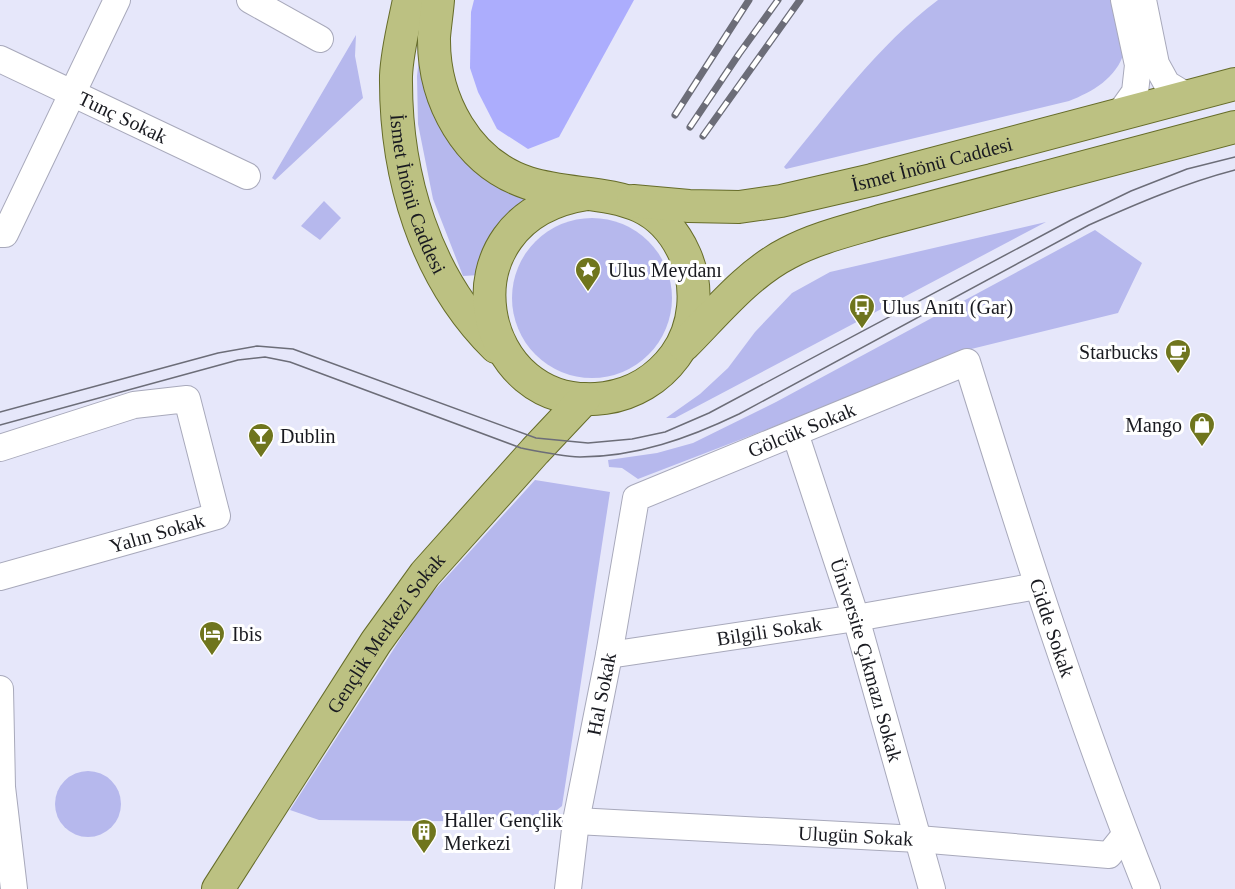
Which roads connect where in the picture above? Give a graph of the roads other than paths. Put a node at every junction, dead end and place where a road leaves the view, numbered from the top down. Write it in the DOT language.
graph roads {
  1 [pos="117,0"];
  2 [pos="250,0"];
  3 [pos="409,0"];
  4 [pos="438,0"];
  5 [pos="1124,0"];
  6 [pos="1143,0"];
  7 [pos="320,39"];
  8 [pos="0,59"];
  9 [pos="1235,84"];
  10 [pos="73,95"];
  11 [pos="1187,96"];
  12 [pos="1120,113"];
  13 [pos="1235,127"];
  14 [pos="247,176"];
  15 [pos="586,194"];
  16 [pos="625,200"];
  17 [pos="0,234"];
  18 [pos="678,352"];
  19 [pos="511,361"];
  20 [pos="967,362"];
  21 [pos="584,399"];
  22 [pos="795,433"];
  23 [pos="0,448"];
  24 [pos="636,498"];
  25 [pos="0,577"];
  26 [pos="1037,586"];
  27 [pos="856,618"];
  28 [pos="609,655"];
  29 [pos="0,699"];
  30 [pos="576,821"];
  31 [pos="1125,835"];
  32 [pos="918,839"];
  33 [pos="14,889"];
  34 [pos="218,889"];
  35 [pos="568,889"];
  36 [pos="932,889"];
  37 [pos="1147,889"];
  1 -- 10 [label="street"];
  2 -- 7 [label="street"];
  3 -- 19 [label="main road, İsmet İnönü Caddesi"];
  4 -- 15 [label="main road"];
  5 -- 12 [label="street"];
  6 -- 11 [label="street"];
  8 -- 10 [label="street, Tunç Sokak"];
  9 -- 11 [label="main road, İsmet İnönü Caddesi"];
  10 -- 14 [label="street, Tunç Sokak"];
  10 -- 17 [label="street"];
  11 -- 12 [label="main road, İsmet İnönü Caddesi"];
  12 -- 16 [label="main road, İsmet İnönü Caddesi"];
  13 -- 18 [label="main road"];
  15 -- 16 [label="main road"];
  15 -- 19 [label="main road"];
  16 -- 18 [label="main road"];
  18 -- 21 [label="main road"];
  19 -- 21 [label="main road"];
  20 -- 22 [label="street, Gölcük Sokak"];
  20 -- 26 [label="street, Cidde Sokak"];
  21 -- 34 [label="main road, Gençlik Merkezi Sokak"];
  22 -- 24 [label="street, Gölcük Sokak"];
  22 -- 27 [label="street, Üniversite Çıkmazı Sokak"];
  23 -- 25 [label="street, Yalın Sokak"];
  24 -- 28 [label="street, Hal Sokak"];
  26 -- 27 [label="street, Bilgili Sokak"];
  26 -- 31 [label="street, Cidde Sokak"];
  27 -- 28 [label="street, Bilgili Sokak"];
  27 -- 32 [label="street, Üniversite Çıkmazı Sokak"];
  28 -- 30 [label="street, Hal Sokak"];
  29 -- 33 [label="street"];
  30 -- 32 [label="street, Ulugün Sokak"];
  30 -- 35 [label="street, Hal Sokak"];
  31 -- 32 [label="street, Ulugün Sokak"];
  31 -- 37 [label="street, Cidde Sokak"];
  32 -- 36 [label="street, Üniversite Çıkmazı Sokak"];
}
